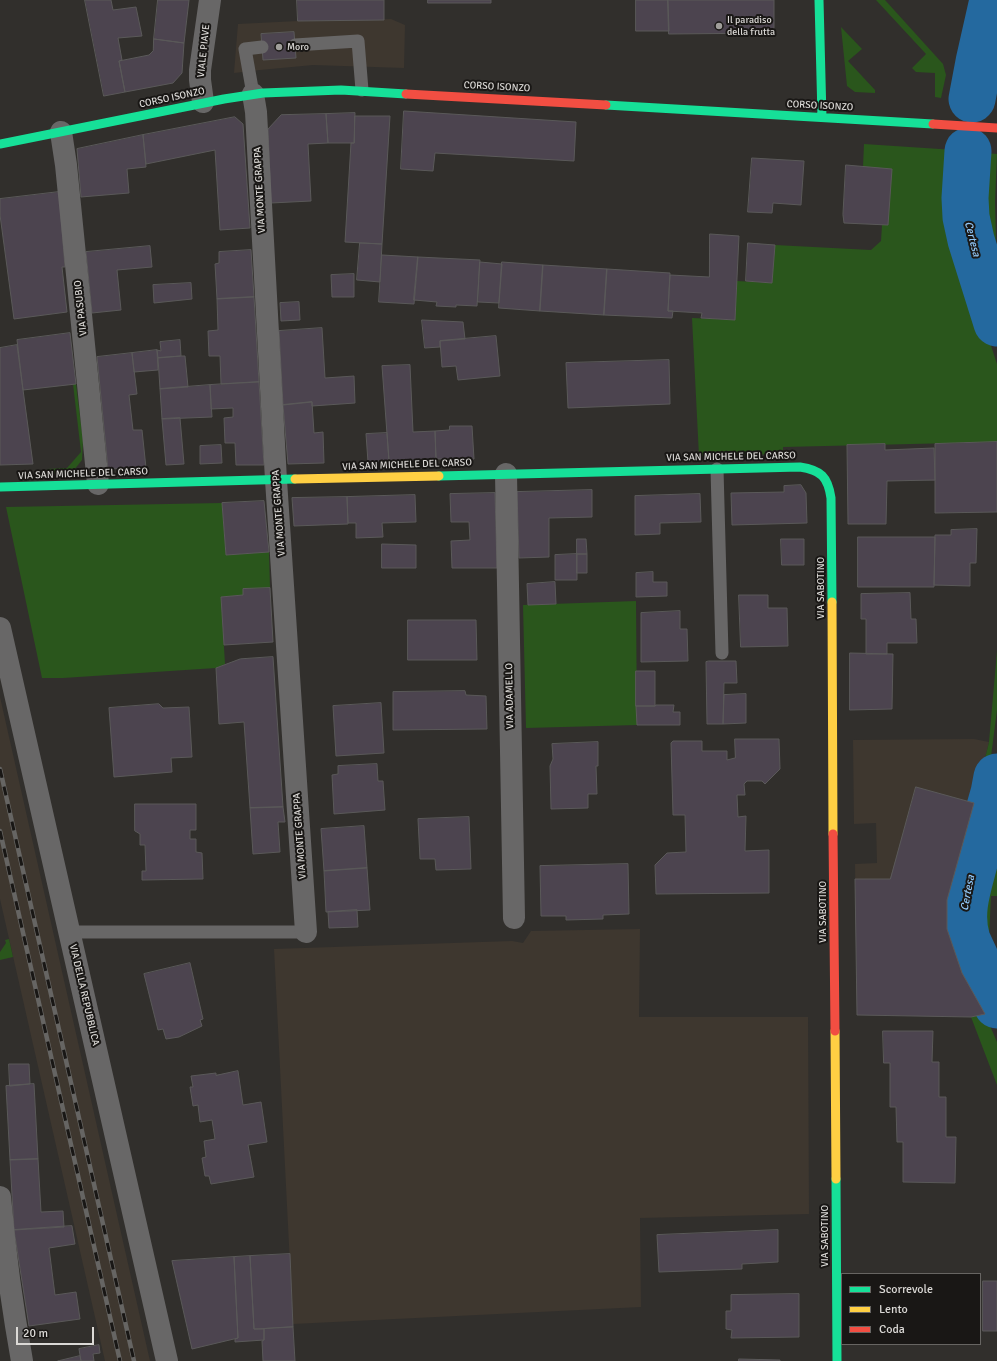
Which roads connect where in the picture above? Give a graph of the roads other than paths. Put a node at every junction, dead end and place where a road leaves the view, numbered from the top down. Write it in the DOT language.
graph roads {
  1 [pos="210,0"];
  2 [pos="819,0"];
  3 [pos="295,45"];
  4 [pos="262,47"];
  5 [pos="362,90"];
  6 [pos="253,94"];
  7 [pos="203,102"];
  8 [pos="822,117"];
  9 [pos="996,128"];
  10 [pos="61,132"];
  11 [pos="0,144"];
  12 [pos="717,469"];
  13 [pos="814,469"];
  14 [pos="506,474"];
  15 [pos="276,480"];
  16 [pos="98,484"];
  17 [pos="0,487"];
  18 [pos="0,628"];
  19 [pos="722,653"];
  20 [pos="514,918"];
  21 [pos="70,932"];
  22 [pos="306,932"];
  23 [pos="0,1197"];
  24 [pos="7,1318"];
  25 [pos="22,1361"];
  26 [pos="167,1361"];
  27 [pos="837,1361"];
  1 -- 7 [label="street, VIALE PIAVE"];
  2 -- 8 [label="street"];
  3 -- 5 [label="lane"];
  4 -- 6 [label="lane"];
  5 -- 6 [label="street, CORSO ISONZO"];
  5 -- 8 [label="street, CORSO ISONZO"];
  6 -- 7 [label="street, CORSO ISONZO"];
  6 -- 15 [label="street, VIA MONTE GRAPPA"];
  7 -- 10 [label="street, CORSO ISONZO"];
  8 -- 9 [label="street, CORSO ISONZO"];
  10 -- 11 [label="street, CORSO ISONZO"];
  10 -- 16 [label="street, VIA PASUBIO"];
  12 -- 13 [label="street, VIA SAN MICHELE DEL CARSO"];
  12 -- 14 [label="street, VIA SAN MICHELE DEL CARSO"];
  12 -- 19 [label="lane"];
  13 -- 27 [label="street, VIA SABOTINO"];
  14 -- 15 [label="street, VIA SAN MICHELE DEL CARSO"];
  14 -- 20 [label="street, VIA ADAMELLO"];
  15 -- 16 [label="street, VIA SAN MICHELE DEL CARSO"];
  15 -- 22 [label="street, VIA MONTE GRAPPA"];
  16 -- 17 [label="street, VIA SAN MICHELE DEL CARSO"];
  18 -- 21 [label="street, VIA DELLA REPUBBLICA"];
  21 -- 22 [label="lane"];
  21 -- 26 [label="street, VIA DELLA REPUBBLICA"];
  23 -- 24 [label="street"];
  24 -- 25 [label="street"];
}
